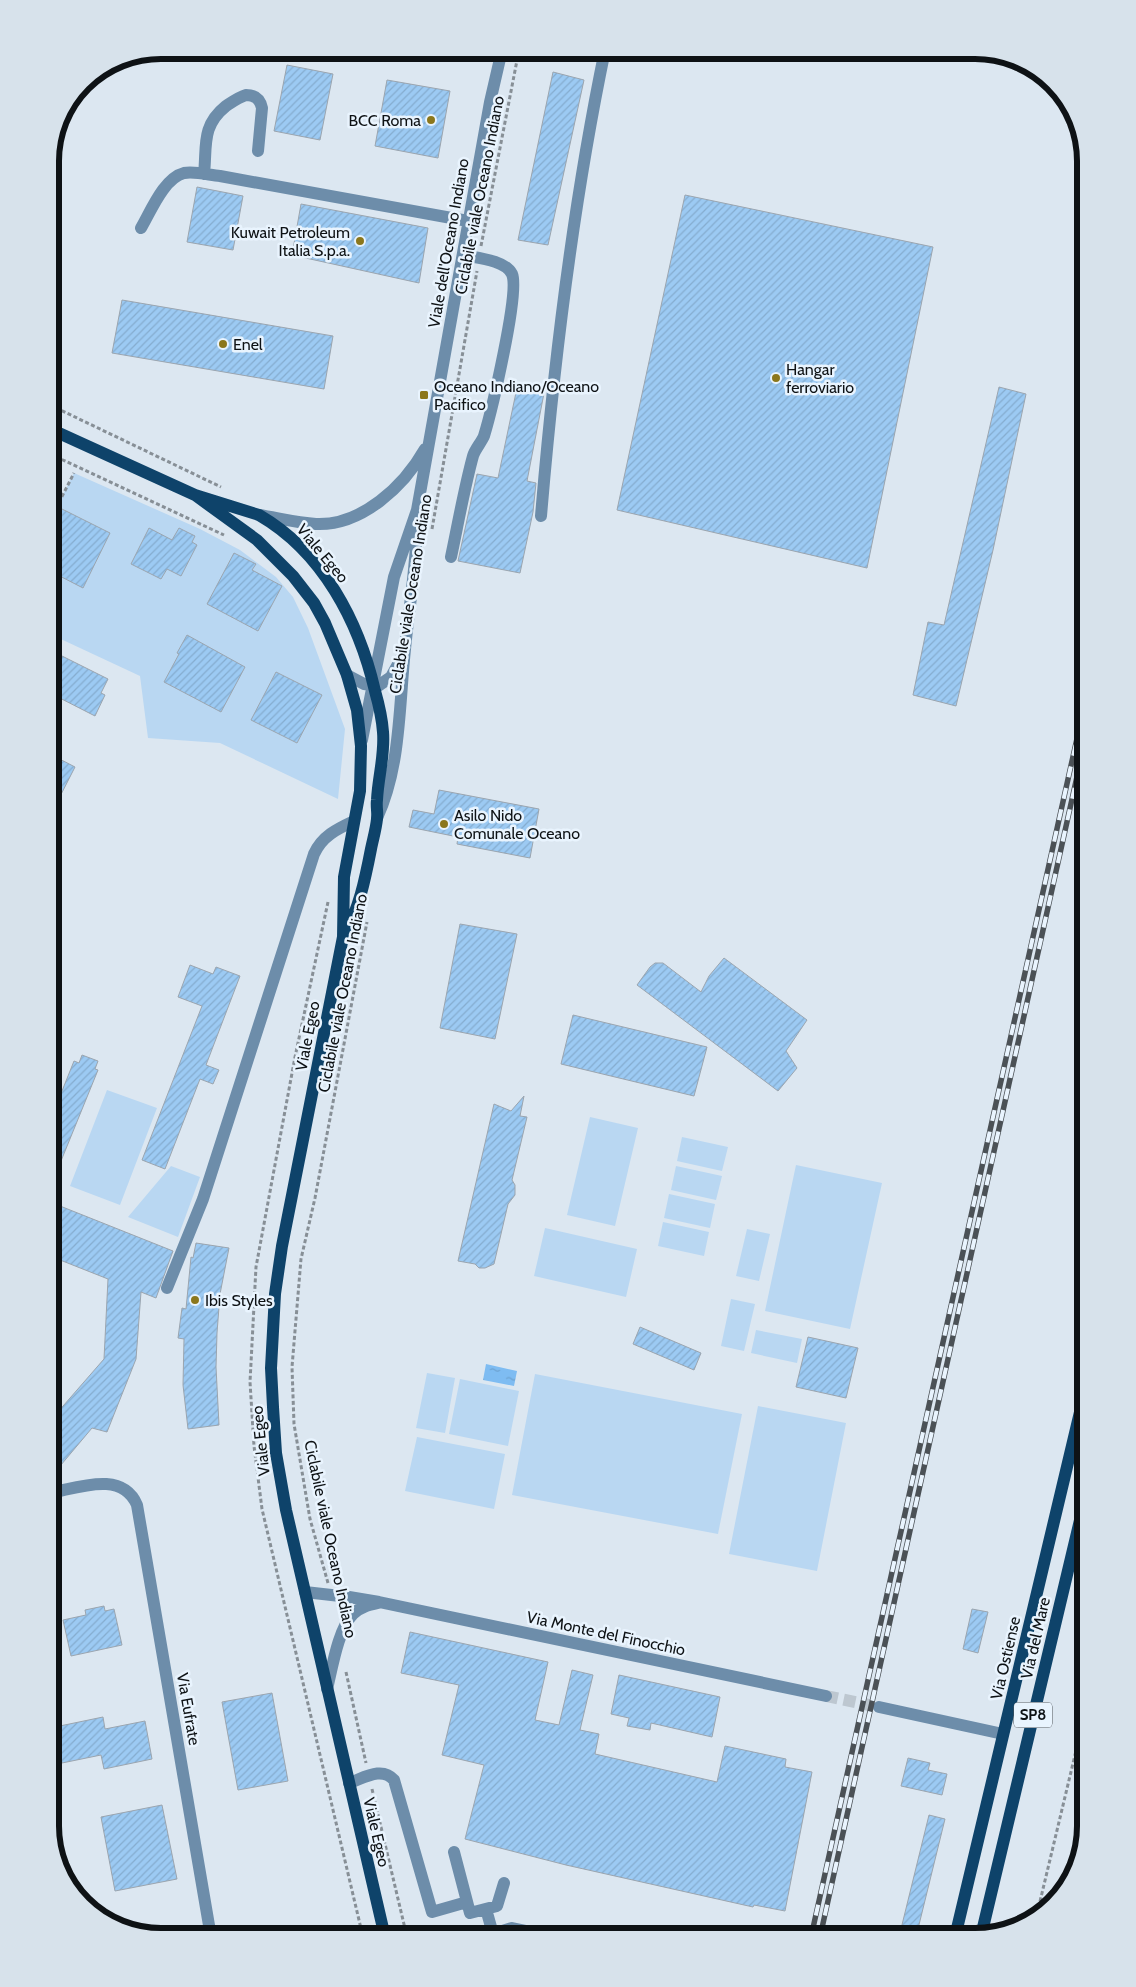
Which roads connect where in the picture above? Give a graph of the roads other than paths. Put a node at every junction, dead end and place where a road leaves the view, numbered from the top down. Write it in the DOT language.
graph roads {
  1 [pos="500,59"];
  2 [pos="603,59"];
  3 [pos="258,151"];
  4 [pos="204,174"];
  5 [pos="468,221"];
  6 [pos="141,228"];
  7 [pos="463,255"];
  8 [pos="59,433"];
  9 [pos="429,443"];
  10 [pos="195,495"];
  11 [pos="417,510"];
  12 [pos="259,515"];
  13 [pos="541,516"];
  14 [pos="451,557"];
  15 [pos="405,651"];
  16 [pos="347,675"];
  17 [pos="374,686"];
  18 [pos="361,746"];
  19 [pos="377,818"];
  20 [pos="354,821"];
  21 [pos="343,937"];
  22 [pos="168,1288"];
  23 [pos="1077,1425"];
  24 [pos="59,1491"];
  25 [pos="1077,1533"];
  26 [pos="305,1592"];
  27 [pos="379,1602"];
  28 [pos="327,1689"];
  29 [pos="826,1696"];
  30 [pos="879,1707"];
  31 [pos="1003,1734"];
  32 [pos="349,1783"];
  33 [pos="454,1852"];
  34 [pos="504,1883"];
  35 [pos="467,1902"];
  36 [pos="486,1909"];
  37 [pos="983,1927"];
  38 [pos="209,1928"];
  39 [pos="383,1928"];
  40 [pos="491,1928"];
  41 [pos="957,1928"];
  1 -- 5 [label="street, Viale dell'Oceano Indiano"];
  2 -- 13 [label="street"];
  3 -- 4 [label="street"];
  4 -- 5 [label="street"];
  4 -- 6 [label="street"];
  5 -- 7 [label="street, Viale dell'Oceano Indiano"];
  7 -- 9 [label="street, Viale dell'Oceano Indiano"];
  7 -- 14 [label="street"];
  8 -- 10 [label="main road, Viale Egeo"];
  9 -- 11 [label="street, Viale dell'Oceano Indiano"];
  9 -- 12 [label="street, Viale dell'Oceano Indiano"];
  10 -- 12 [label="main road, Viale Egeo"];
  10 -- 16 [label="main road, Viale Egeo"];
  11 -- 15 [label="street, Viale dell'Oceano Indiano"];
  11 -- 17 [label="street, Viale dell'Oceano Indiano"];
  12 -- 17 [label="main road, Viale Egeo"];
  15 -- 17 [label="street, Viale dell'Oceano Indiano"];
  15 -- 19 [label="street, Viale dell'Oceano Indiano"];
  16 -- 17 [label="street"];
  16 -- 18 [label="main road, Viale Egeo"];
  17 -- 18 [label="street, Viale Egeo"];
  17 -- 19 [label="main road, Viale Egeo"];
  18 -- 20 [label="main road, Viale Egeo"];
  19 -- 21 [label="main road, Viale Egeo"];
  20 -- 21 [label="main road, Viale Egeo"];
  20 -- 22 [label="street"];
  21 -- 26 [label="main road, Viale Egeo"];
  23 -- 31 [label="main road, Via Ostiense"];
  24 -- 38 [label="street, Via Eufrate"];
  25 -- 37 [label="main road, Via del Mare / SP8"];
  26 -- 27 [label="street, Via Monte del Finocchio"];
  26 -- 28 [label="main road, Viale Egeo"];
  27 -- 28 [label="street"];
  27 -- 29 [label="street, Via Monte del Finocchio"];
  28 -- 32 [label="main road, Viale Egeo"];
  30 -- 31 [label="street"];
  31 -- 41 [label="main road, Via Ostiense"];
  32 -- 35 [label="street"];
  32 -- 39 [label="main road, Viale Egeo"];
  33 -- 35 [label="street"];
  34 -- 36 [label="street"];
  35 -- 36 [label="street"];
  36 -- 40 [label="street"];
}
